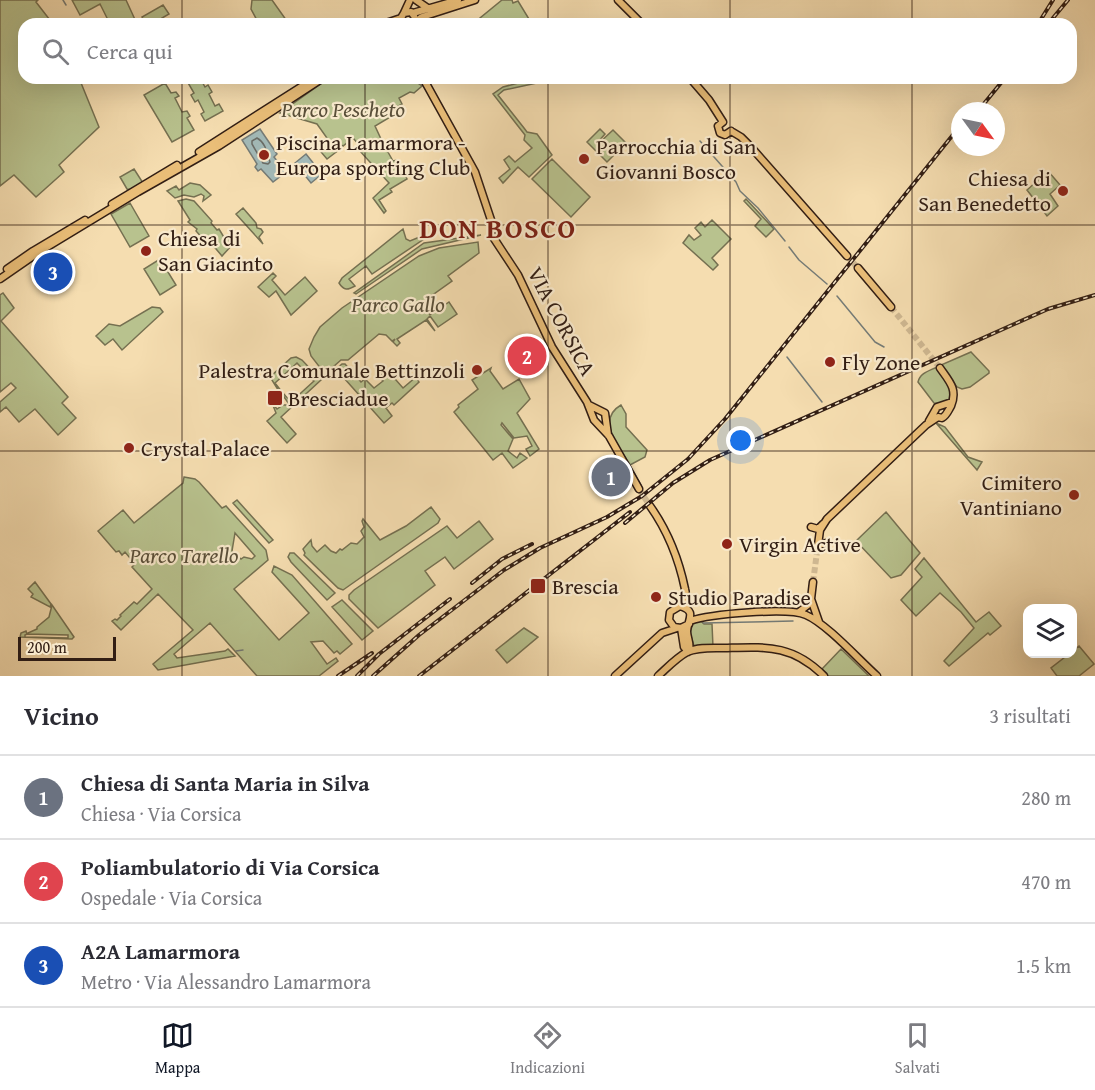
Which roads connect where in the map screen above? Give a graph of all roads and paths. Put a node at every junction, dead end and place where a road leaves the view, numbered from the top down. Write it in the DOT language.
graph roads {
  1 [pos="413,0"];
  2 [pos="459,0"];
  3 [pos="475,0"];
  4 [pos="618,0"];
  5 [pos="623,0"];
  6 [pos="429,9"];
  7 [pos="405,18"];
  8 [pos="420,18"];
  9 [pos="636,18"];
  10 [pos="637,18"];
  11 [pos="306,84"];
  12 [pos="314,84"];
  13 [pos="426,84"];
  14 [pos="695,84"];
  15 [pos="723,122"];
  16 [pos="730,131"];
  17 [pos="847,256"];
  18 [pos="858,268"];
  19 [pos="0,274"];
  20 [pos="0,279"];
  21 [pos="891,307"];
  22 [pos="940,368"];
  23 [pos="945,410"];
  24 [pos="596,413"];
  25 [pos="936,415"];
  26 [pos="606,419"];
  27 [pos="599,424"];
  28 [pos="609,436"];
  29 [pos="639,489"];
  30 [pos="650,506"];
  31 [pos="823,524"];
  32 [pos="811,527"];
  33 [pos="826,543"];
  34 [pos="813,582"];
  35 [pos="685,588"];
  36 [pos="811,599"];
  37 [pos="676,607"];
  38 [pos="799,612"];
  39 [pos="689,616"];
  40 [pos="669,620"];
  41 [pos="820,623"];
  42 [pos="679,628"];
  43 [pos="662,633"];
  44 [pos="689,651"];
  45 [pos="615,676"];
  46 [pos="658,676"];
  47 [pos="824,676"];
  48 [pos="877,676"];
  1 -- 6 [label="main road"];
  1 -- 7 [label="main road"];
  2 -- 6 [label="main road"];
  3 -- 8 [label="main road"];
  4 -- 9 [label="main road"];
  5 -- 10 [label="main road"];
  6 -- 7 [label="main road"];
  11 -- 19 [label="main road"];
  12 -- 20 [label="main road"];
  13 -- 24 [label="main road, VIA CORSICA"];
  14 -- 15 [label="main road"];
  15 -- 16 [label="main road"];
  15 -- 16 [label="main road"];
  16 -- 17 [label="main road"];
  18 -- 21 [label="main road"];
  22 -- 23 [label="main road"];
  23 -- 25 [label="main road"];
  23 -- 25 [label="main road"];
  24 -- 26 [label="main road, VIA CORSICA"];
  24 -- 27 [label="main road, VIA CORSICA"];
  25 -- 31 [label="main road"];
  26 -- 27 [label="main road"];
  26 -- 28 [label="main road, VIA CORSICA"];
  27 -- 28 [label="main road, VIA CORSICA"];
  28 -- 29 [label="main road, VIA CORSICA"];
  30 -- 35 [label="main road"];
  31 -- 32 [label="main road"];
  31 -- 33 [label="main road"];
  34 -- 36 [label="main road"];
  35 -- 37 [label="main road"];
  35 -- 39 [label="main road"];
  36 -- 38 [label="main road"];
  36 -- 41 [label="main road"];
  37 -- 39 [label="main road"];
  37 -- 40 [label="main road"];
  38 -- 39 [label="main road"];
  38 -- 41 [label="main road"];
  39 -- 42 [label="main road"];
  39 -- 44 [label="main road"];
  40 -- 42 [label="main road"];
  40 -- 43 [label="main road"];
  41 -- 48 [label="main road"];
  42 -- 43 [label="main road"];
  42 -- 44 [label="main road"];
  43 -- 45 [label="main road"];
  44 -- 46 [label="main road"];
  44 -- 47 [label="main road"];
}
